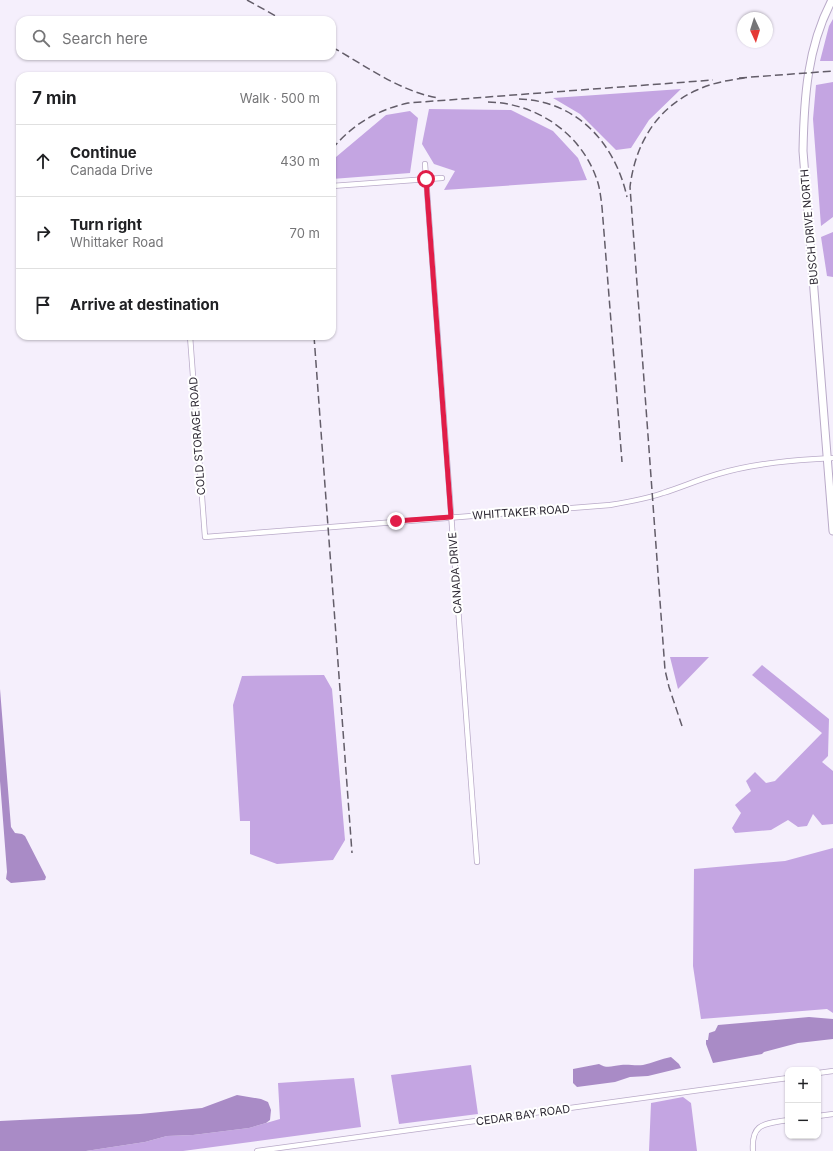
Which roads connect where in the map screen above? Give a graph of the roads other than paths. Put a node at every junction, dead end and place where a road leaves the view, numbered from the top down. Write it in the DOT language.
graph roads {
  1 [pos="832,0"];
  2 [pos="425,164"];
  3 [pos="442,178"];
  4 [pos="426,179"];
  5 [pos="336,186"];
  6 [pos="190,340"];
  7 [pos="830,458"];
  8 [pos="451,517"];
  9 [pos="833,531"];
  10 [pos="204,537"];
  11 [pos="477,862"];
  12 [pos="833,1071"];
  13 [pos="821,1073"];
  14 [pos="785,1078"];
  15 [pos="833,1114"];
  16 [pos="821,1116"];
  17 [pos="785,1120"];
  18 [pos="257,1151"];
  19 [pos="753,1151"];
  1 -- 7 [label="street, BUSCH DRIVE NORTH"];
  2 -- 4 [label="street, CANADA DRIVE"];
  3 -- 4 [label="street"];
  4 -- 5 [label="street"];
  4 -- 8 [label="street, CANADA DRIVE"];
  6 -- 10 [label="street, COLD STORAGE ROAD"];
  7 -- 8 [label="street, WHITTAKER ROAD"];
  7 -- 9 [label="street, BUSCH DRIVE NORTH"];
  8 -- 10 [label="street, WHITTAKER ROAD"];
  8 -- 11 [label="street, CANADA DRIVE"];
  12 -- 13 [label="street"];
  14 -- 18 [label="street, CEDAR BAY ROAD"];
  15 -- 16 [label="street"];
  17 -- 19 [label="street"];
}
